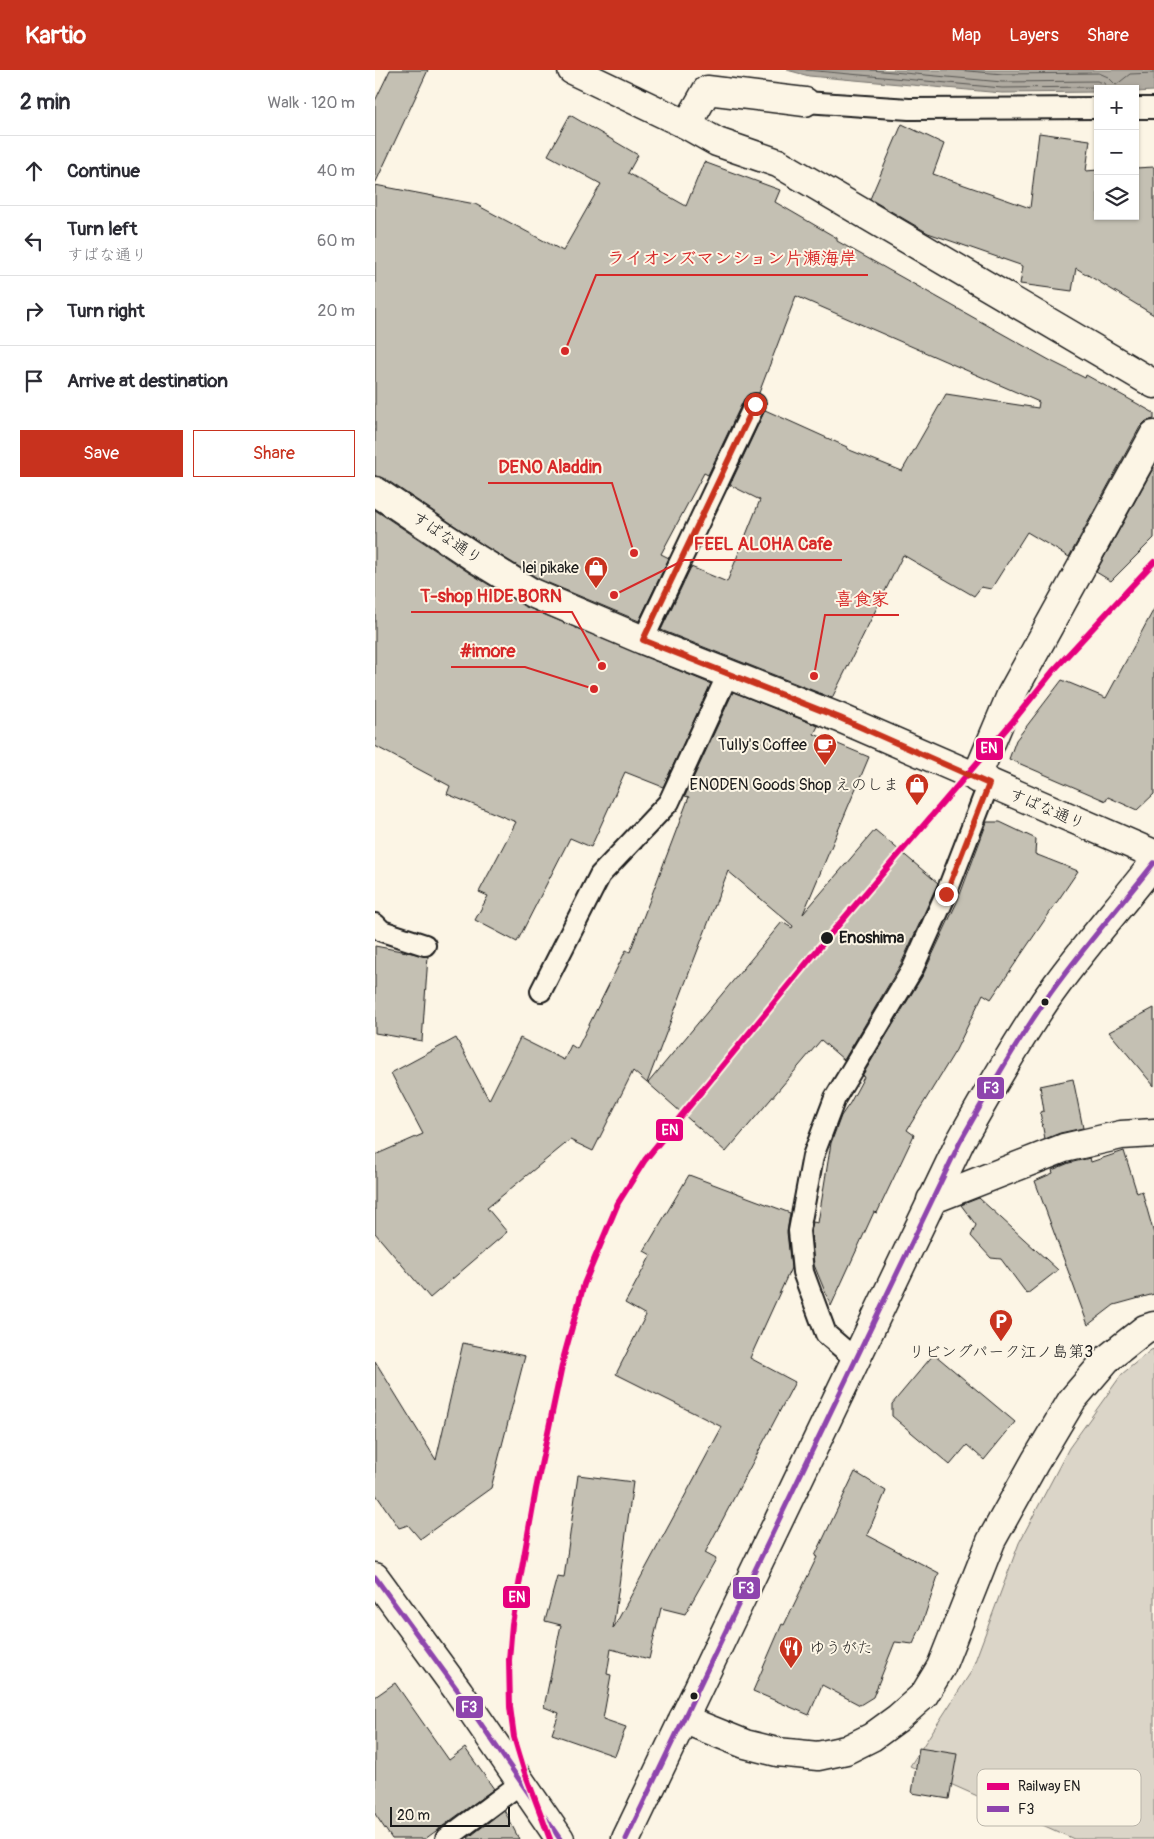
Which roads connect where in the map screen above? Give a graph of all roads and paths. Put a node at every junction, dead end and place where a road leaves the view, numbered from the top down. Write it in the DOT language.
graph roads {
  1 [pos="572,70"];
  2 [pos="805,102"];
  3 [pos="1094,108"];
  4 [pos="1139,108"];
  5 [pos="1154,108"];
  6 [pos="687,125"];
  7 [pos="1154,384"];
  8 [pos="755,404"];
  9 [pos="1154,435"];
  10 [pos="375,491"];
  11 [pos="643,640"];
  12 [pos="728,674"];
  13 [pos="983,781"];
  14 [pos="1154,854"];
  15 [pos="1154,863"];
  16 [pos="375,924"];
  17 [pos="425,945"];
  18 [pos="541,991"];
  19 [pos="1154,1133"];
  20 [pos="931,1200"];
  21 [pos="1154,1326"];
  22 [pos="855,1359"];
  23 [pos="377,1585"];
  24 [pos="683,1719"];
  25 [pos="521,1783"];
  26 [pos="446,1839"];
  27 [pos="560,1839"];
  28 [pos="626,1839"];
  1 -- 6 [label="main road"];
  2 -- 3 [label="lane"];
  2 -- 6 [label="main road"];
  4 -- 5 [label="lane"];
  6 -- 7 [label="main road"];
  8 -- 11 [label="lane"];
  9 -- 13 [label="main road"];
  10 -- 11 [label="main road, すばな通り"];
  11 -- 12 [label="main road, すばな通り"];
  12 -- 13 [label="main road, すばな通り"];
  12 -- 18 [label="lane"];
  13 -- 14 [label="main road, すばな通り"];
  13 -- 22 [label="lane"];
  15 -- 20 [label="main road"];
  16 -- 17 [label="lane"];
  19 -- 20 [label="main road"];
  20 -- 22 [label="main road"];
  21 -- 24 [label="main road"];
  22 -- 24 [label="main road"];
  23 -- 25 [label="main road"];
  24 -- 28 [label="main road"];
  25 -- 26 [label="lane"];
  25 -- 27 [label="main road"];
}
